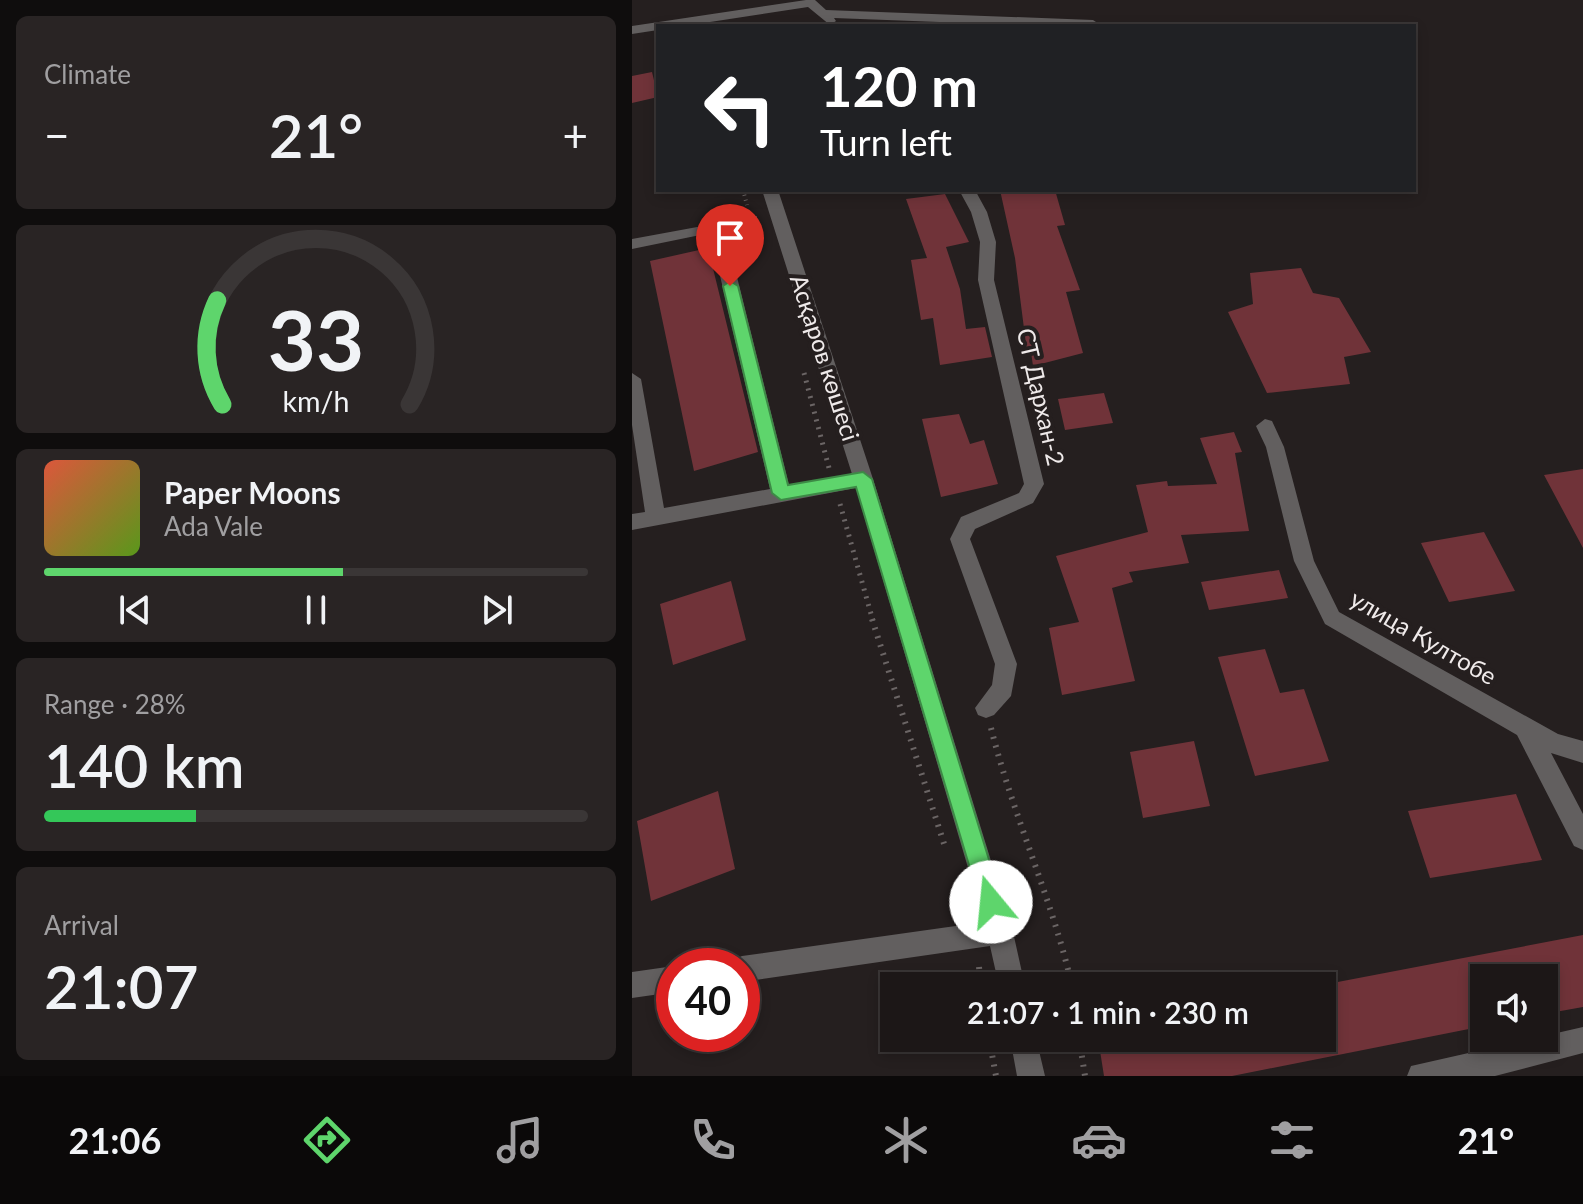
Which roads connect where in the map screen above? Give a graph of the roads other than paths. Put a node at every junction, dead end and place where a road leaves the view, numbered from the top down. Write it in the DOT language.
graph roads {
  1 [pos="709,0"];
  2 [pos="823,14"];
  3 [pos="716,22"];
  4 [pos="695,24"];
  5 [pos="833,24"];
  6 [pos="1093,24"];
  7 [pos="656,28"];
  8 [pos="632,30"];
  9 [pos="771,192"];
  10 [pos="968,192"];
  11 [pos="751,219"];
  12 [pos="716,226"];
  13 [pos="632,244"];
  14 [pos="632,379"];
  15 [pos="635,406"];
  16 [pos="1265,426"];
  17 [pos="863,479"];
  18 [pos="781,493"];
  19 [pos="656,518"];
  20 [pos="632,522"];
  21 [pos="986,708"];
  22 [pos="1524,725"];
  23 [pos="1583,752"];
  24 [pos="1583,838"];
  25 [pos="1000,932"];
  26 [pos="760,966"];
  27 [pos="1009,972"];
  28 [pos="656,982"];
  29 [pos="632,985"];
  30 [pos="1583,1040"];
  31 [pos="1026,1052"];
  32 [pos="1031,1076"];
  33 [pos="1421,1076"];
  1 -- 3 [label="street"];
  2 -- 3 [label="street"];
  2 -- 5 [label="street"];
  2 -- 6 [label="street"];
  3 -- 4 [label="street"];
  7 -- 8 [label="street"];
  9 -- 17 [label="street, Асқаров көшесі"];
  10 -- 21 [label="street, СТ Дархан-2"];
  11 -- 12 [label="street"];
  12 -- 13 [label="street"];
  12 -- 18 [label="street"];
  14 -- 15 [label="street"];
  15 -- 19 [label="street"];
  16 -- 22 [label="street, улица Култобе"];
  17 -- 18 [label="street"];
  17 -- 25 [label="street, Асқаров көшесі"];
  18 -- 19 [label="street"];
  19 -- 20 [label="street"];
  22 -- 23 [label="street, улица Култобе"];
  22 -- 24 [label="street"];
  25 -- 26 [label="street"];
  25 -- 27 [label="street, Асқаров көшесі"];
  28 -- 29 [label="street"];
  30 -- 33 [label="street"];
  31 -- 32 [label="street"];
}
